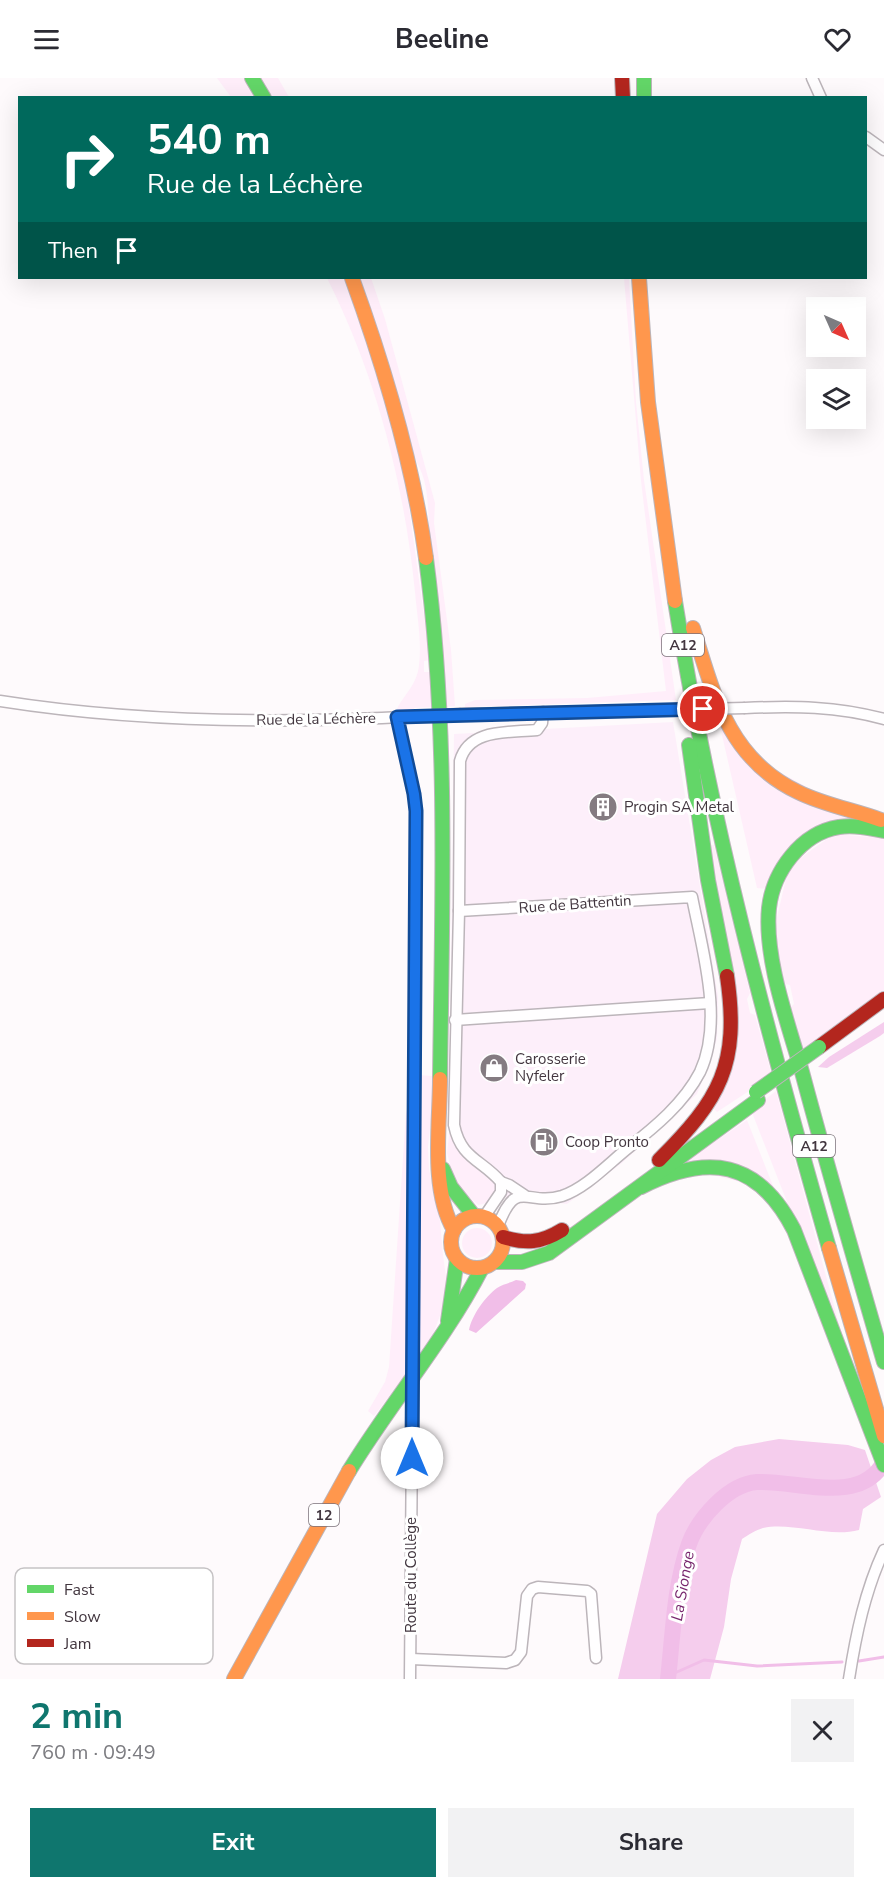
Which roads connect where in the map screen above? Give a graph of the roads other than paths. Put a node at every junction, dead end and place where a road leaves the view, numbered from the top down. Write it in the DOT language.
graph roads {
  1 [pos="252,78"];
  2 [pos="622,78"];
  3 [pos="631,78"];
  4 [pos="644,78"];
  5 [pos="812,78"];
  6 [pos="263,96"];
  7 [pos="623,96"];
  8 [pos="632,96"];
  9 [pos="644,96"];
  10 [pos="820,96"];
  11 [pos="867,138"];
  12 [pos="884,150"];
  13 [pos="352,279"];
  14 [pos="631,279"];
  15 [pos="639,279"];
  16 [pos="651,279"];
  17 [pos="693,628"];
  18 [pos="0,701"];
  19 [pos="543,712"];
  20 [pos="397,717"];
  21 [pos="884,719"];
  22 [pos="884,821"];
  23 [pos="884,831"];
  24 [pos="459,911"];
  25 [pos="884,999"];
  26 [pos="710,1003"];
  27 [pos="884,1009"];
  28 [pos="455,1020"];
  29 [pos="820,1050"];
  30 [pos="757,1096"];
  31 [pos="659,1160"];
  32 [pos="440,1161"];
  33 [pos="501,1182"];
  34 [pos="641,1187"];
  35 [pos="524,1195"];
  36 [pos="479,1216"];
  37 [pos="454,1230"];
  38 [pos="500,1232"];
  39 [pos="458,1259"];
  40 [pos="488,1265"];
  41 [pos="446,1331"];
  42 [pos="884,1362"];
  43 [pos="884,1392"];
  44 [pos="884,1436"];
  45 [pos="884,1465"];
  46 [pos="884,1550"];
  47 [pos="596,1658"];
  48 [pos="411,1659"];
  49 [pos="234,1679"];
  50 [pos="411,1679"];
  51 [pos="849,1679"];
  1 -- 6 [label="highway"];
  2 -- 7 [label="highway"];
  3 -- 8 [label="highway"];
  4 -- 9 [label="highway"];
  5 -- 10 [label="street"];
  11 -- 12 [label="street"];
  13 -- 32 [label="highway"];
  14 -- 31 [label="highway"];
  15 -- 44 [label="highway, A12"];
  16 -- 17 [label="highway, A12"];
  17 -- 22 [label="highway"];
  17 -- 43 [label="highway, A12"];
  18 -- 20 [label="street, Rue de la Léchère"];
  19 -- 20 [label="street, Rue de la Léchère, bridge"];
  19 -- 21 [label="street, Rue de la Léchère, bridge"];
  19 -- 24 [label="street"];
  20 -- 48 [label="street, Route du Collège, bridge"];
  23 -- 42 [label="highway"];
  24 -- 26 [label="street, Rue de Battentin"];
  24 -- 28 [label="street"];
  25 -- 29 [label="highway"];
  26 -- 28 [label="street"];
  26 -- 35 [label="street, Rue de Battentin"];
  27 -- 29 [label="highway"];
  28 -- 33 [label="street"];
  29 -- 30 [label="highway, bridge"];
  30 -- 31 [label="highway"];
  30 -- 34 [label="highway"];
  31 -- 38 [label="highway"];
  32 -- 36 [label="highway"];
  32 -- 37 [label="highway, 12"];
  33 -- 35 [label="street"];
  33 -- 36 [label="street"];
  34 -- 40 [label="highway"];
  34 -- 45 [label="highway"];
  35 -- 38 [label="street"];
  36 -- 37 [label="highway"];
  36 -- 38 [label="highway"];
  37 -- 39 [label="highway, 12"];
  38 -- 40 [label="highway, 12"];
  39 -- 40 [label="highway"];
  39 -- 41 [label="highway, 12"];
  40 -- 41 [label="highway, 12"];
  41 -- 49 [label="highway, 12"];
  46 -- 51 [label="street"];
  47 -- 48 [label="street"];
  48 -- 50 [label="street, Route du Collège"];
}
